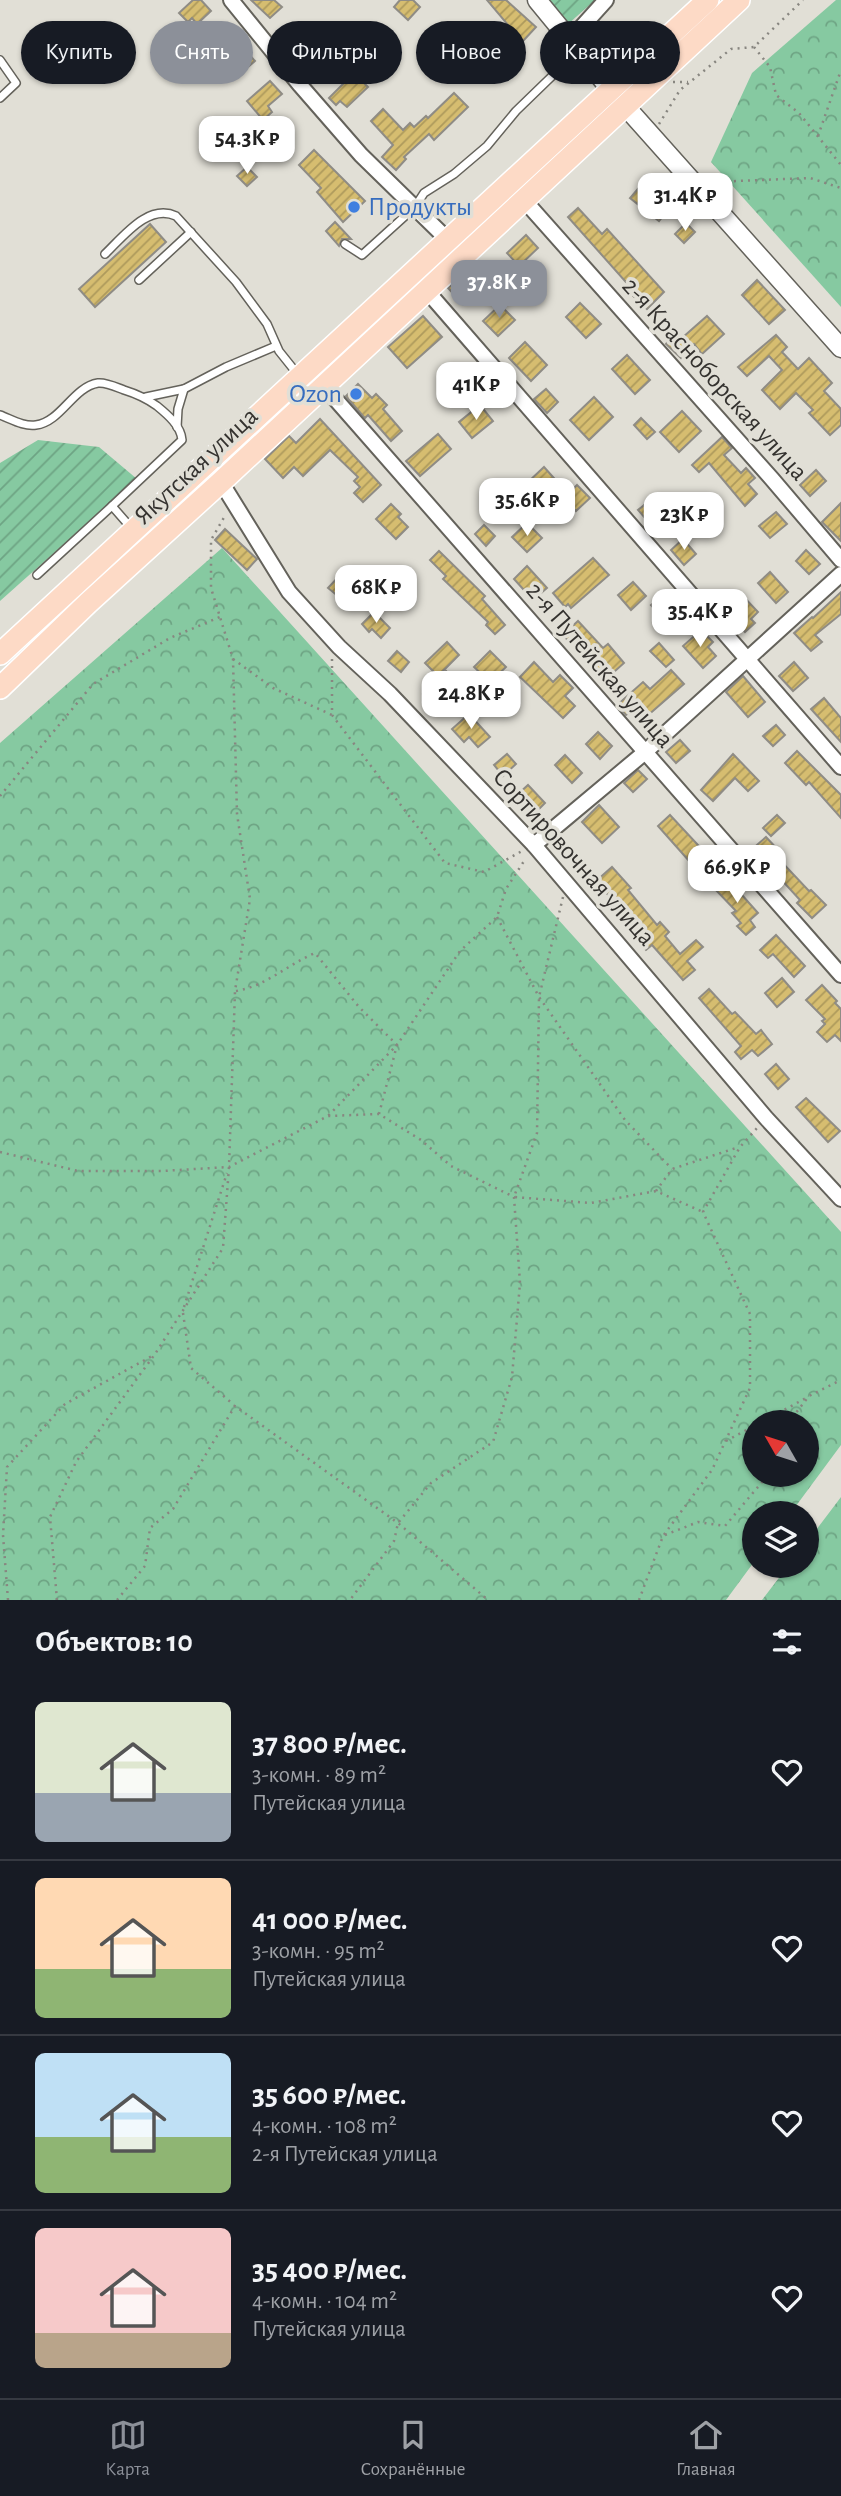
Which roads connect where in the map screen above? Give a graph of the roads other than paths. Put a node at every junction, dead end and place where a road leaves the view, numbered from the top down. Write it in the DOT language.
graph roads {
  1 [pos="231,0"];
  2 [pos="537,0"];
  3 [pos="606,0"];
  4 [pos="708,0"];
  5 [pos="739,0"];
  6 [pos="554,21"];
  7 [pos="591,21"];
  8 [pos="0,60"];
  9 [pos="540,84"];
  10 [pos="606,84"];
  11 [pos="611,90"];
  12 [pos="0,98"];
  13 [pos="626,107"];
  14 [pos="524,200"];
  15 [pos="415,207"];
  16 [pos="191,232"];
  17 [pos="448,240"];
  18 [pos="345,244"];
  19 [pos="105,254"];
  20 [pos="139,280"];
  21 [pos="426,291"];
  22 [pos="276,346"];
  23 [pos="841,348"];
  24 [pos="300,377"];
  25 [pos="323,385"];
  26 [pos="184,389"];
  27 [pos="146,397"];
  28 [pos="0,415"];
  29 [pos="177,428"];
  30 [pos="224,488"];
  31 [pos="112,506"];
  32 [pos="133,531"];
  33 [pos="841,560"];
  34 [pos="841,574"];
  35 [pos="37,575"];
  36 [pos="0,654"];
  37 [pos="747,658"];
  38 [pos="0,688"];
  39 [pos="644,753"];
  40 [pos="841,767"];
  41 [pos="534,845"];
  42 [pos="841,975"];
  43 [pos="841,1199"];
  1 -- 15 [label="street"];
  2 -- 6 [label="street"];
  3 -- 7 [label="street"];
  4 -- 11 [label="main road, Якутская улица"];
  5 -- 13 [label="main road, Якутская улица"];
  8 -- 12 [label="lane"];
  9 -- 15 [label="lane"];
  10 -- 11 [label="street"];
  11 -- 13 [label="main road"];
  11 -- 17 [label="main road, Якутская улица"];
  13 -- 14 [label="main road, Якутская улица"];
  13 -- 23 [label="street"];
  14 -- 21 [label="main road, Якутская улица"];
  14 -- 33 [label="street, 2-я Красноборская улица"];
  15 -- 17 [label="street"];
  15 -- 18 [label="lane"];
  16 -- 19 [label="lane"];
  16 -- 20 [label="lane"];
  16 -- 22 [label="lane"];
  17 -- 24 [label="main road, Якутская улица"];
  21 -- 25 [label="main road, Якутская улица"];
  21 -- 37 [label="street"];
  22 -- 24 [label="lane"];
  22 -- 26 [label="lane"];
  24 -- 32 [label="main road, Якутская улица"];
  25 -- 30 [label="main road, Якутская улица"];
  25 -- 39 [label="street, 2-я Путейская улица"];
  26 -- 27 [label="lane"];
  26 -- 29 [label="lane"];
  27 -- 28 [label="lane"];
  27 -- 29 [label="lane"];
  29 -- 31 [label="lane"];
  30 -- 38 [label="main road, Якутская улица"];
  30 -- 41 [label="street, Сортировочная улица"];
  31 -- 32 [label="lane"];
  31 -- 35 [label="lane"];
  32 -- 36 [label="main road, Якутская улица"];
  34 -- 37 [label="street"];
  37 -- 39 [label="street"];
  37 -- 40 [label="street"];
  39 -- 41 [label="street"];
  39 -- 42 [label="street, 2-я Путейская улица"];
  41 -- 43 [label="street, Сортировочная улица"];
}
